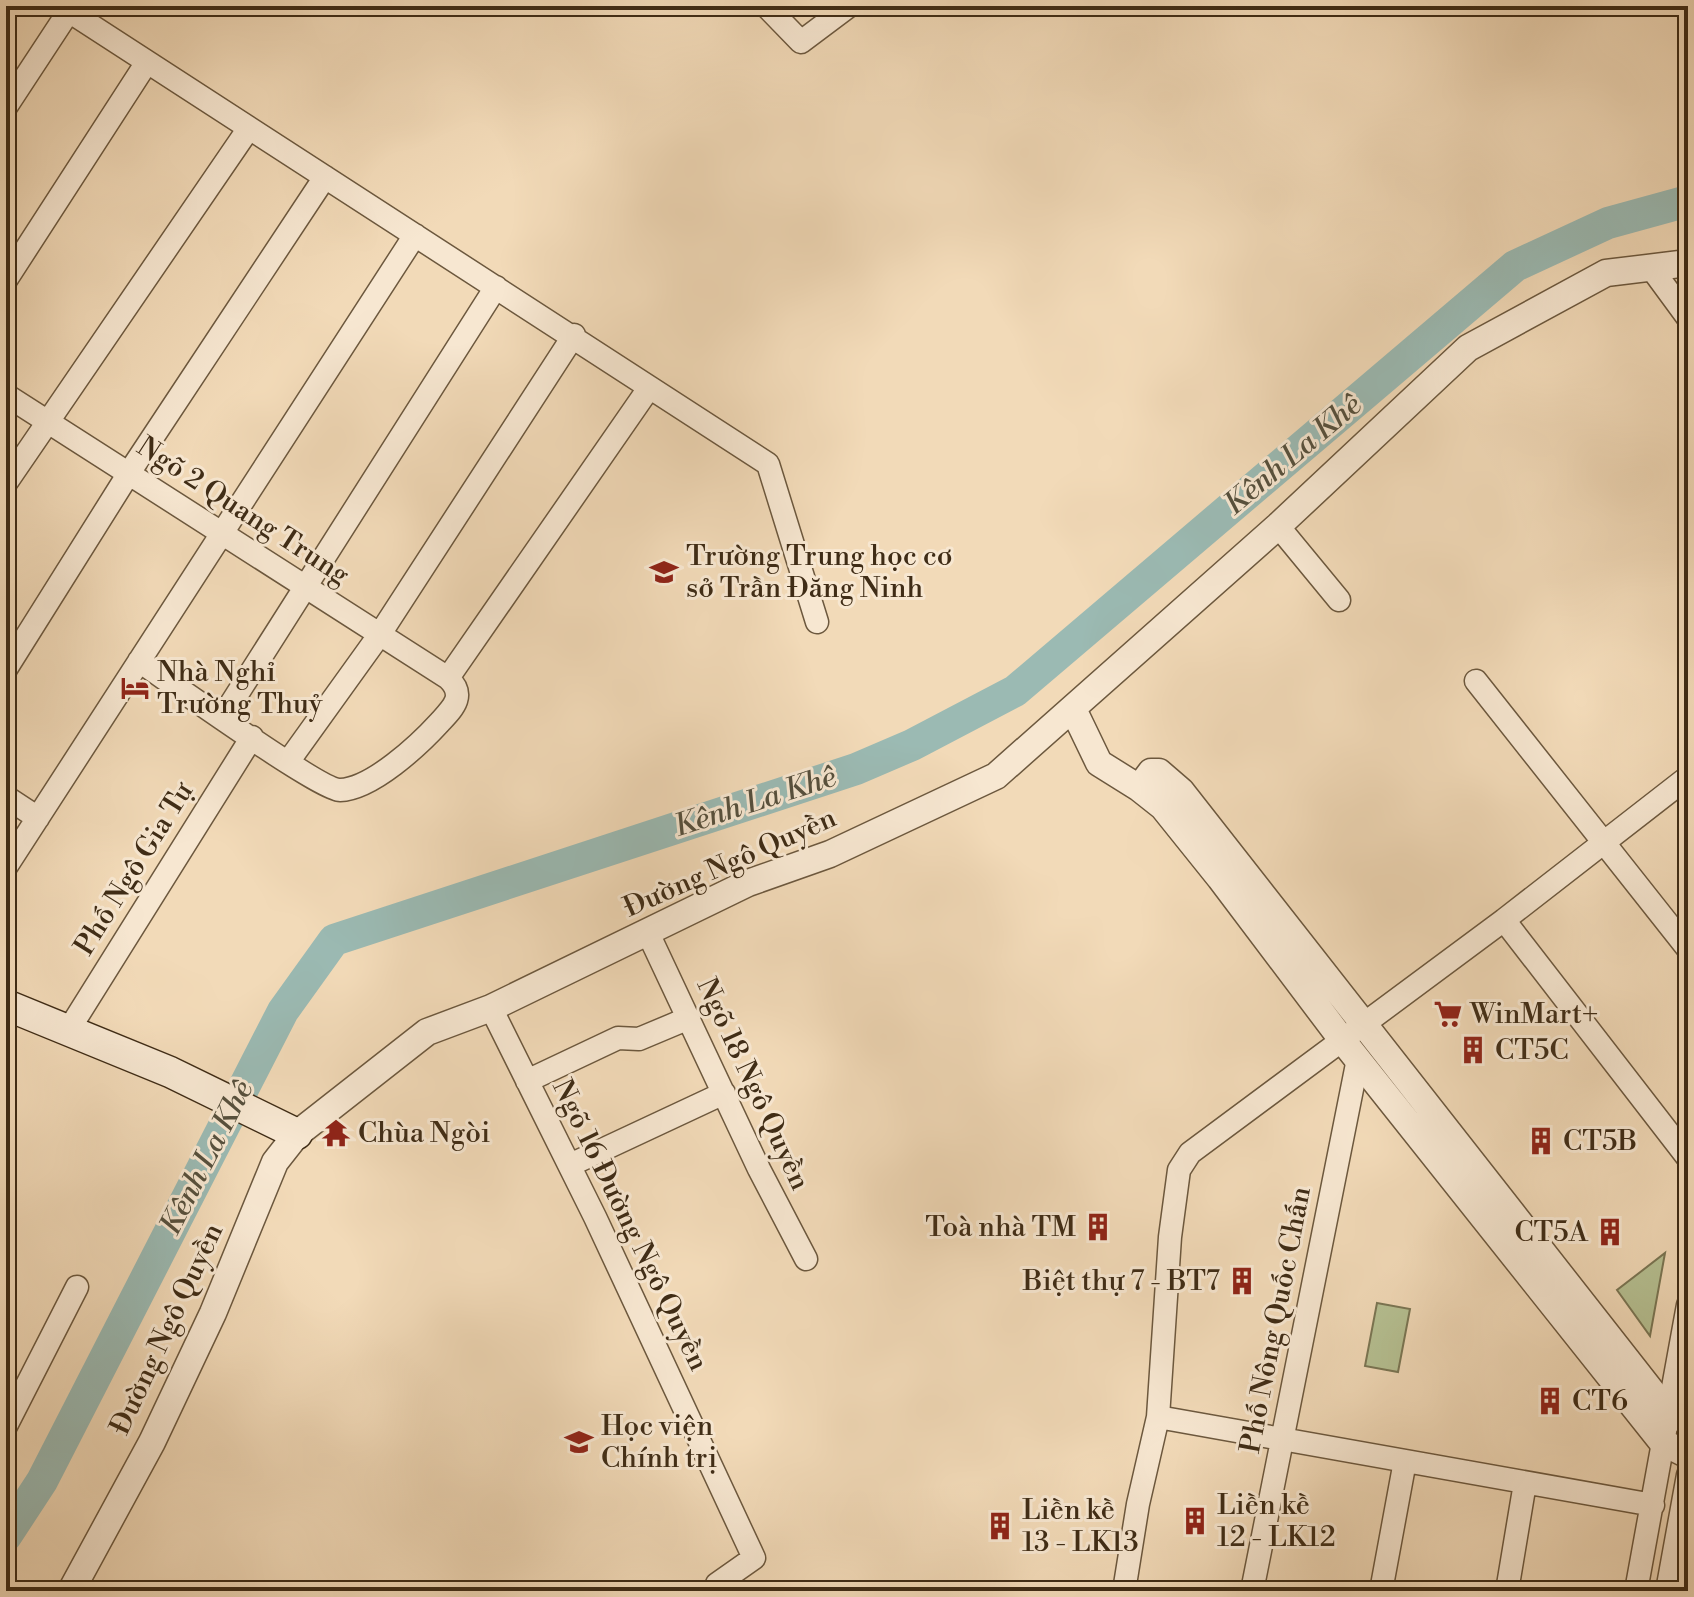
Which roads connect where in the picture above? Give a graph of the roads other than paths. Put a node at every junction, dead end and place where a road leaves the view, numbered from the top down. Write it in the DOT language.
graph roads {
  1 [pos="766,6"];
  2 [pos="849,6"];
  3 [pos="65,9"];
  4 [pos="147,62"];
  5 [pos="6,107"];
  6 [pos="249,128"];
  7 [pos="325,177"];
  8 [pos="415,235"];
  9 [pos="1688,263"];
  10 [pos="1652,269"];
  11 [pos="6,280"];
  12 [pos="496,287"];
  13 [pos="1688,318"];
  14 [pos="574,335"];
  15 [pos="649,388"];
  16 [pos="6,395"];
  17 [pos="46,420"];
  18 [pos="129,473"];
  19 [pos="6,483"];
  20 [pos="1278,526"];
  21 [pos="222,533"];
  22 [pos="306,587"];
  23 [pos="1339,600"];
  24 [pos="817,622"];
  25 [pos="380,634"];
  26 [pos="139,661"];
  27 [pos="6,669"];
  28 [pos="448,678"];
  29 [pos="1476,681"];
  30 [pos="1073,709"];
  31 [pos="222,718"];
  32 [pos="252,737"];
  33 [pos="288,762"];
  34 [pos="1688,777"];
  35 [pos="6,797"];
  36 [pos="38,818"];
  37 [pos="1605,842"];
  38 [pos="6,867"];
  39 [pos="1504,920"];
  40 [pos="648,933"];
  41 [pos="1688,949"];
  42 [pos="6,1005"];
  43 [pos="491,1008"];
  44 [pos="689,1018"];
  45 [pos="68,1031"];
  46 [pos="1355,1042"];
  47 [pos="527,1081"];
  48 [pos="724,1093"];
  49 [pos="287,1128"];
  50 [pos="1688,1158"];
  51 [pos="570,1165"];
  52 [pos="806,1259"];
  53 [pos="77,1287"];
  54 [pos="1688,1305"];
  55 [pos="1677,1416"];
  56 [pos="1158,1417"];
  57 [pos="6,1426"];
  58 [pos="1283,1439"];
  59 [pos="1662,1442"];
  60 [pos="1688,1455"];
  61 [pos="1405,1461"];
  62 [pos="1688,1475"];
  63 [pos="1525,1483"];
  64 [pos="1653,1505"];
  65 [pos="717,1584"];
  66 [pos="71,1591"];
  67 [pos="1124,1591"];
  68 [pos="1252,1591"];
  69 [pos="1381,1591"];
  70 [pos="1507,1591"];
  71 [pos="1636,1591"];
  72 [pos="1667,1591"];
  1 -- 2 [label="street"];
  3 -- 4 [label="street"];
  3 -- 5 [label="street"];
  4 -- 6 [label="street"];
  4 -- 11 [label="street"];
  6 -- 7 [label="street"];
  6 -- 17 [label="street"];
  7 -- 8 [label="street"];
  7 -- 18 [label="street"];
  8 -- 12 [label="street"];
  8 -- 21 [label="street"];
  9 -- 10 [label="street, Đường Ngô Quyền"];
  10 -- 13 [label="street"];
  10 -- 20 [label="street, Đường Ngô Quyền"];
  12 -- 14 [label="street"];
  12 -- 22 [label="street"];
  14 -- 15 [label="street"];
  14 -- 25 [label="street"];
  15 -- 24 [label="street"];
  15 -- 28 [label="street"];
  16 -- 17 [label="street, Ngõ 2 Quang Trung"];
  17 -- 18 [label="street, Ngõ 2 Quang Trung"];
  17 -- 19 [label="street"];
  18 -- 21 [label="street, Ngõ 2 Quang Trung"];
  18 -- 27 [label="street"];
  20 -- 23 [label="street"];
  20 -- 30 [label="street, Đường Ngô Quyền"];
  21 -- 22 [label="street, Ngõ 2 Quang Trung"];
  21 -- 26 [label="street"];
  22 -- 25 [label="street, Ngõ 2 Quang Trung"];
  22 -- 31 [label="street"];
  25 -- 28 [label="street, Ngõ 2 Quang Trung"];
  25 -- 33 [label="street"];
  26 -- 31 [label="street"];
  26 -- 36 [label="street"];
  28 -- 33 [label="street"];
  29 -- 37 [label="street"];
  30 -- 40 [label="street, Đường Ngô Quyền"];
  30 -- 46 [label="street"];
  31 -- 32 [label="street"];
  32 -- 33 [label="street"];
  32 -- 45 [label="street, Phố Ngô Gia Tự"];
  34 -- 37 [label="street"];
  35 -- 36 [label="street"];
  36 -- 38 [label="street"];
  37 -- 39 [label="street"];
  37 -- 41 [label="street"];
  39 -- 46 [label="street"];
  39 -- 50 [label="street"];
  40 -- 43 [label="street, Đường Ngô Quyền"];
  40 -- 44 [label="street, Ngõ 18 Ngô Quyền"];
  42 -- 45 [label="main road"];
  43 -- 47 [label="street, Ngõ 16 Đường Ngô Quyền"];
  43 -- 49 [label="street, Đường Ngô Quyền"];
  44 -- 47 [label="street"];
  44 -- 48 [label="street, Ngõ 18 Ngô Quyền"];
  45 -- 49 [label="main road"];
  46 -- 55 [label="street"];
  46 -- 56 [label="street"];
  46 -- 58 [label="street, Phố Nông Quốc Chấn"];
  46 -- 59 [label="street"];
  47 -- 51 [label="street, Ngõ 16 Đường Ngô Quyền"];
  48 -- 51 [label="street"];
  48 -- 52 [label="street, Ngõ 18 Ngô Quyền"];
  49 -- 66 [label="street, Đường Ngô Quyền"];
  51 -- 65 [label="street, Ngõ 16 Đường Ngô Quyền"];
  53 -- 57 [label="street"];
  54 -- 55 [label="street"];
  55 -- 59 [label="street"];
  56 -- 58 [label="street"];
  56 -- 67 [label="street"];
  58 -- 61 [label="street"];
  58 -- 68 [label="street, Phố Nông Quốc Chấn"];
  59 -- 60 [label="street"];
  59 -- 64 [label="street"];
  61 -- 63 [label="street"];
  61 -- 69 [label="street"];
  62 -- 72 [label="street"];
  63 -- 64 [label="street"];
  63 -- 70 [label="street"];
  64 -- 71 [label="street"];
}
